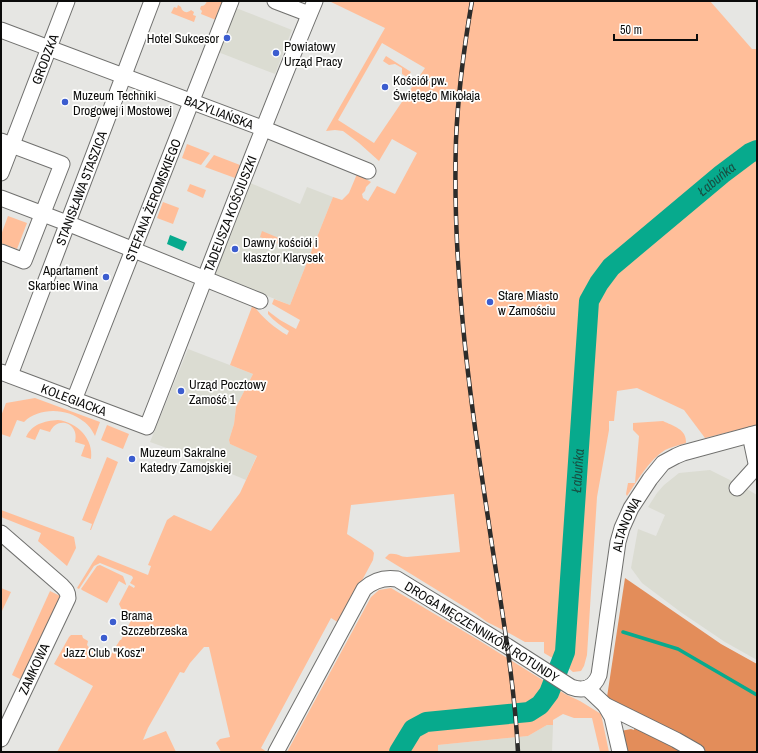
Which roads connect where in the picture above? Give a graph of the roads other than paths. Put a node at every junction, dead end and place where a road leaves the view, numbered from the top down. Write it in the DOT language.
graph roads {
  1 [pos="67,1"];
  2 [pos="152,1"];
  3 [pos="231,1"];
  4 [pos="275,1"];
  5 [pos="312,8"];
  6 [pos="1,30"];
  7 [pos="49,48"];
  8 [pos="124,76"];
  9 [pos="192,102"];
  10 [pos="262,128"];
  11 [pos="6,143"];
  12 [pos="368,171"];
  13 [pos="1,173"];
  14 [pos="1,198"];
  15 [pos="42,214"];
  16 [pos="70,224"];
  17 [pos="133,250"];
  18 [pos="1,252"];
  19 [pos="205,279"];
  20 [pos="260,301"];
  21 [pos="4,375"];
  22 [pos="74,400"];
  23 [pos="147,427"];
  24 [pos="754,434"];
  25 [pos="757,467"];
  26 [pos="737,488"];
  27 [pos="1,533"];
  28 [pos="587,688"];
  29 [pos="606,705"];
  30 [pos="1,739"];
  31 [pos="276,752"];
  32 [pos="620,752"];
  33 [pos="697,752"];
  1 -- 7 [label="street, GRODZKA"];
  2 -- 8 [label="street, STANISŁAWA STASZICA"];
  3 -- 9 [label="street, STEFANA ŻEROMSKIEGO"];
  4 -- 5 [label="street"];
  5 -- 10 [label="street, TADEUSZA KOŚCIUSZKI"];
  6 -- 7 [label="street, BAZYLIAŃSKA"];
  7 -- 8 [label="street, BAZYLIAŃSKA"];
  7 -- 11 [label="street, GRODZKA"];
  8 -- 9 [label="street, BAZYLIAŃSKA"];
  8 -- 16 [label="street, STANISŁAWA STASZICA"];
  9 -- 10 [label="street, BAZYLIAŃSKA"];
  9 -- 17 [label="street, STEFANA ŻEROMSKIEGO"];
  10 -- 12 [label="street, BAZYLIAŃSKA"];
  10 -- 19 [label="street, TADEUSZA KOŚCIUSZKI"];
  11 -- 13 [label="street, GRODZKA"];
  11 -- 15 [label="street"];
  14 -- 15 [label="street"];
  15 -- 16 [label="street"];
  15 -- 18 [label="street"];
  16 -- 17 [label="street"];
  16 -- 21 [label="street, STANISŁAWA STASZICA"];
  17 -- 19 [label="street"];
  17 -- 22 [label="street, STEFANA ŻEROMSKIEGO"];
  19 -- 20 [label="street"];
  19 -- 23 [label="street, TADEUSZA KOŚCIUSZKI"];
  21 -- 22 [label="street, KOLEGIACKA"];
  22 -- 23 [label="street, KOLEGIACKA"];
  24 -- 25 [label="street"];
  24 -- 28 [label="street, ALTANOWA"];
  25 -- 26 [label="street"];
  27 -- 30 [label="street, ZAMKOWA"];
  28 -- 29 [label="street"];
  28 -- 31 [label="street, DROGA MĘCZENNIKÓW ROTUNDY"];
  29 -- 32 [label="street"];
  29 -- 33 [label="street"];
}
